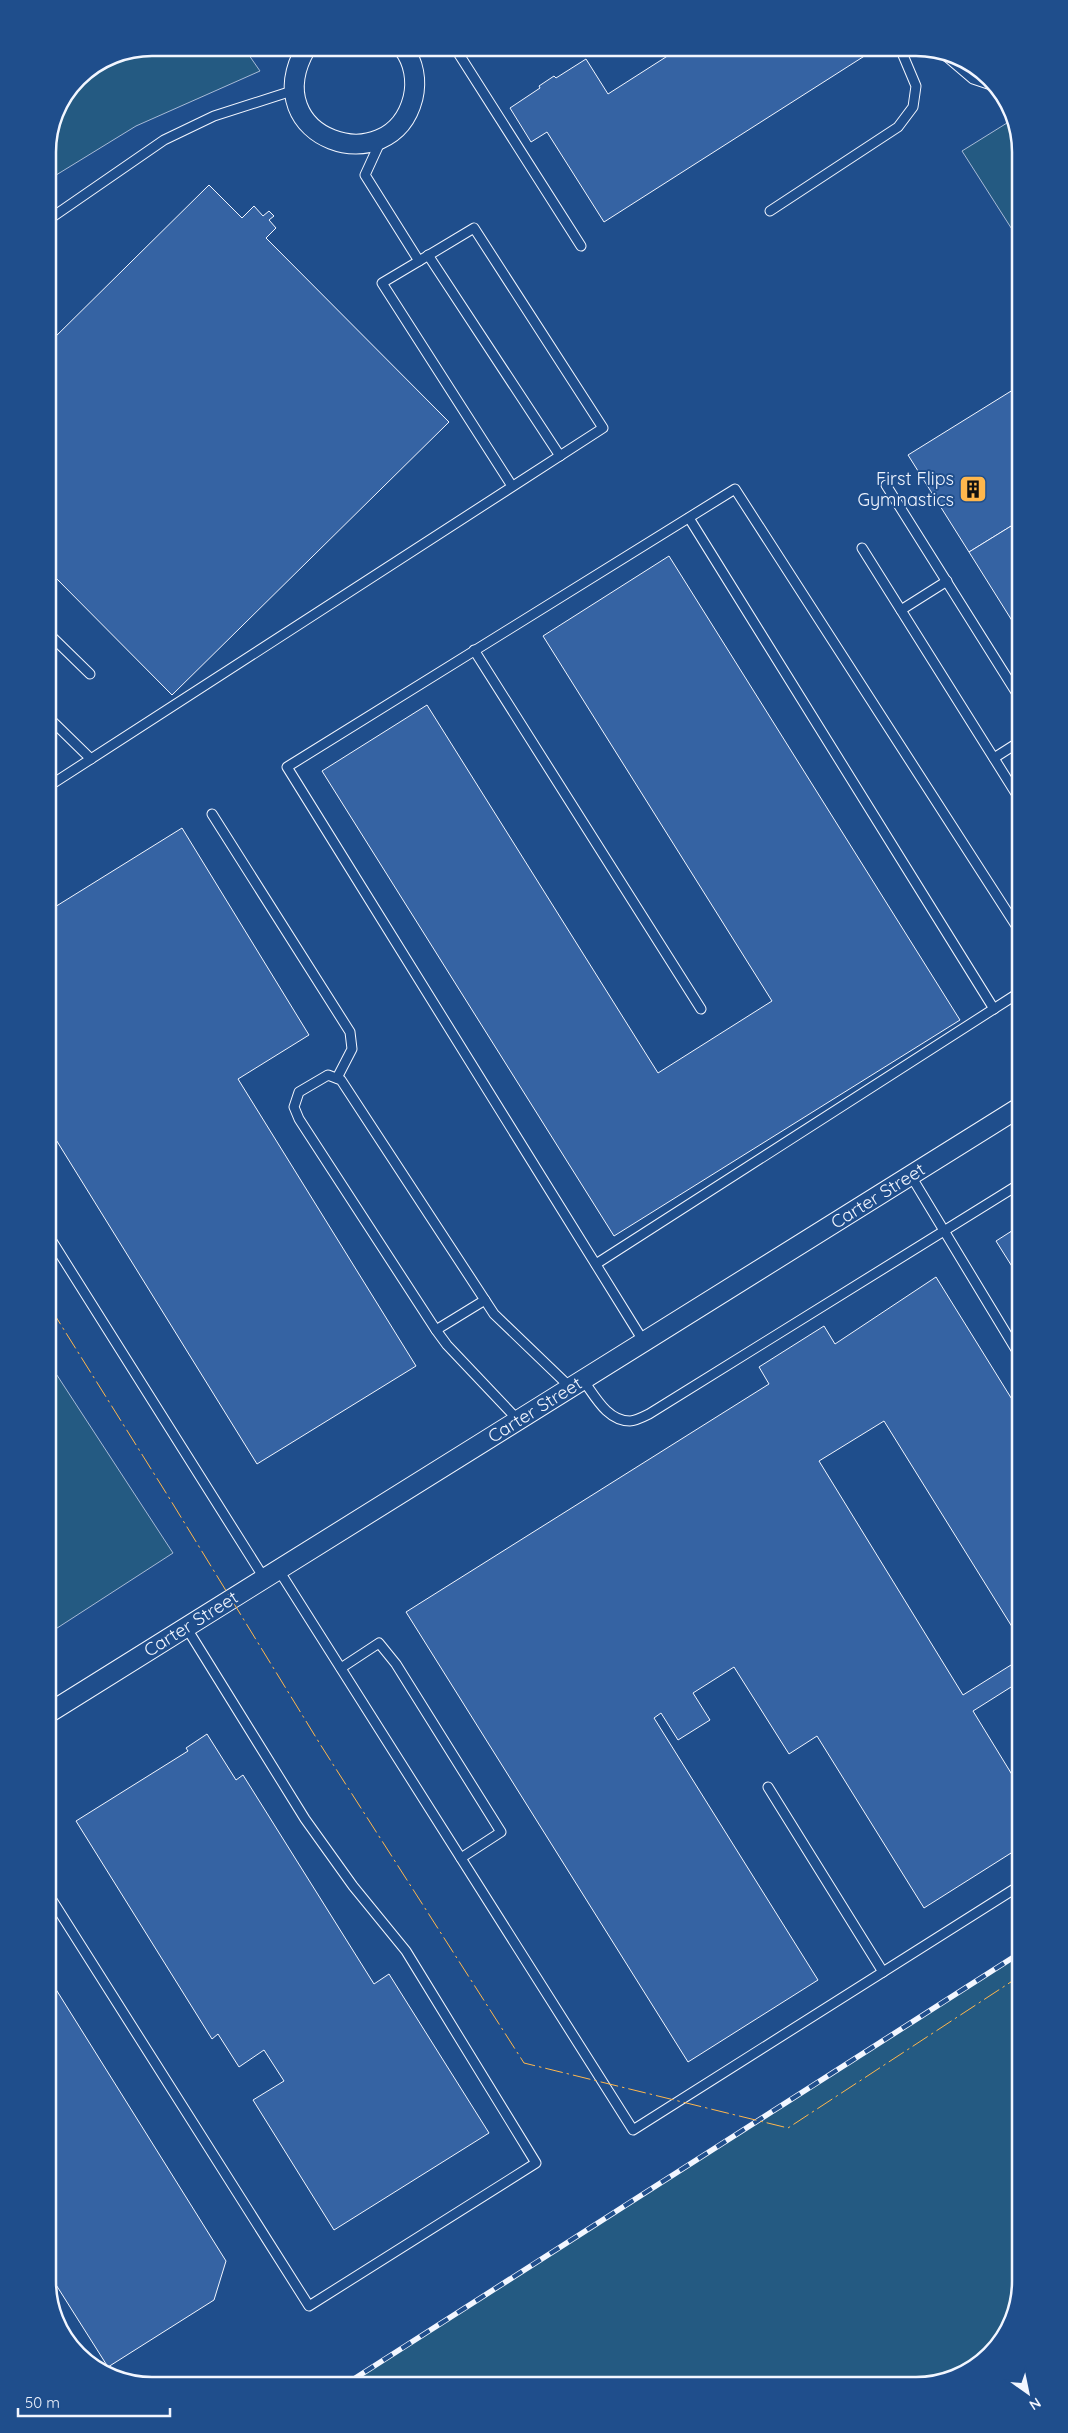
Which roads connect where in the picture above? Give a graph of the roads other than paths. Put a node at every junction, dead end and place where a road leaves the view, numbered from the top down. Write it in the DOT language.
graph roads {
  1 [pos="302,56"];
  2 [pos="409,56"];
  3 [pos="459,56"];
  4 [pos="903,56"];
  5 [pos="957,66"];
  6 [pos="978,79"];
  7 [pos="294,90"];
  8 [pos="382,138"];
  9 [pos="770,211"];
  10 [pos="56,214"];
  11 [pos="581,246"];
  12 [pos="428,255"];
  13 [pos="419,261"];
  14 [pos="560,456"];
  15 [pos="886,485"];
  16 [pos="512,486"];
  17 [pos="688,518"];
  18 [pos="862,548"];
  19 [pos="947,581"];
  20 [pos="901,610"];
  21 [pos="56,641"];
  22 [pos="474,650"];
  23 [pos="90,674"];
  24 [pos="1012,686"];
  25 [pos="56,725"];
  26 [pos="1012,747"];
  27 [pos="994,758"];
  28 [pos="91,759"];
  29 [pos="56,782"];
  30 [pos="1012,787"];
  31 [pos="212,814"];
  32 [pos="1012,919"];
  33 [pos="1012,997"];
  34 [pos="701,1009"];
  35 [pos="994,1009"];
  36 [pos="337,1078"];
  37 [pos="1012,1113"];
  38 [pos="911,1176"];
  39 [pos="1012,1189"];
  40 [pos="945,1231"];
  41 [pos="56,1247"];
  42 [pos="596,1264"];
  43 [pos="485,1300"];
  44 [pos="436,1330"];
  45 [pos="644,1342"];
  46 [pos="1012,1343"];
  47 [pos="577,1384"];
  48 [pos="518,1420"];
  49 [pos="271,1574"];
  50 [pos="186,1627"];
  51 [pos="341,1668"];
  52 [pos="56,1708"];
  53 [pos="768,1787"];
  54 [pos="461,1858"];
  55 [pos="1012,1891"];
  56 [pos="56,1906"];
  57 [pos="883,1972"];
  1 -- 7 [label="street"];
  2 -- 8 [label="street"];
  3 -- 11 [label="lane"];
  4 -- 9 [label="lane"];
  5 -- 6 [label="lane"];
  7 -- 8 [label="street"];
  7 -- 10 [label="lane"];
  8 -- 13 [label="lane"];
  12 -- 13 [label="lane"];
  12 -- 14 [label="lane"];
  12 -- 14 [label="lane"];
  13 -- 16 [label="lane"];
  14 -- 16 [label="lane"];
  15 -- 19 [label="lane"];
  16 -- 28 [label="lane"];
  17 -- 22 [label="lane"];
  17 -- 32 [label="lane"];
  17 -- 35 [label="lane"];
  18 -- 20 [label="lane"];
  19 -- 20 [label="lane"];
  19 -- 24 [label="lane"];
  20 -- 27 [label="lane"];
  21 -- 23 [label="lane"];
  22 -- 34 [label="lane"];
  22 -- 42 [label="lane"];
  25 -- 28 [label="lane"];
  26 -- 27 [label="lane"];
  27 -- 30 [label="lane"];
  28 -- 29 [label="lane"];
  31 -- 36 [label="lane"];
  33 -- 35 [label="lane"];
  35 -- 42 [label="lane"];
  36 -- 43 [label="lane"];
  36 -- 44 [label="lane"];
  37 -- 38 [label="street, Carter Street"];
  38 -- 40 [label="lane"];
  38 -- 45 [label="street, Carter Street"];
  39 -- 40 [label="lane"];
  40 -- 46 [label="lane"];
  40 -- 47 [label="lane"];
  41 -- 49 [label="lane"];
  42 -- 45 [label="lane"];
  43 -- 44 [label="lane"];
  43 -- 47 [label="lane"];
  44 -- 48 [label="lane"];
  45 -- 47 [label="street, Carter Street"];
  47 -- 48 [label="street, Carter Street"];
  48 -- 49 [label="street, Carter Street"];
  49 -- 50 [label="street, Carter Street"];
  49 -- 51 [label="lane"];
  50 -- 52 [label="street, Carter Street"];
  50 -- 56 [label="lane"];
  51 -- 54 [label="lane"];
  51 -- 54 [label="lane"];
  53 -- 57 [label="lane"];
  54 -- 57 [label="lane"];
  55 -- 57 [label="lane"];
}
